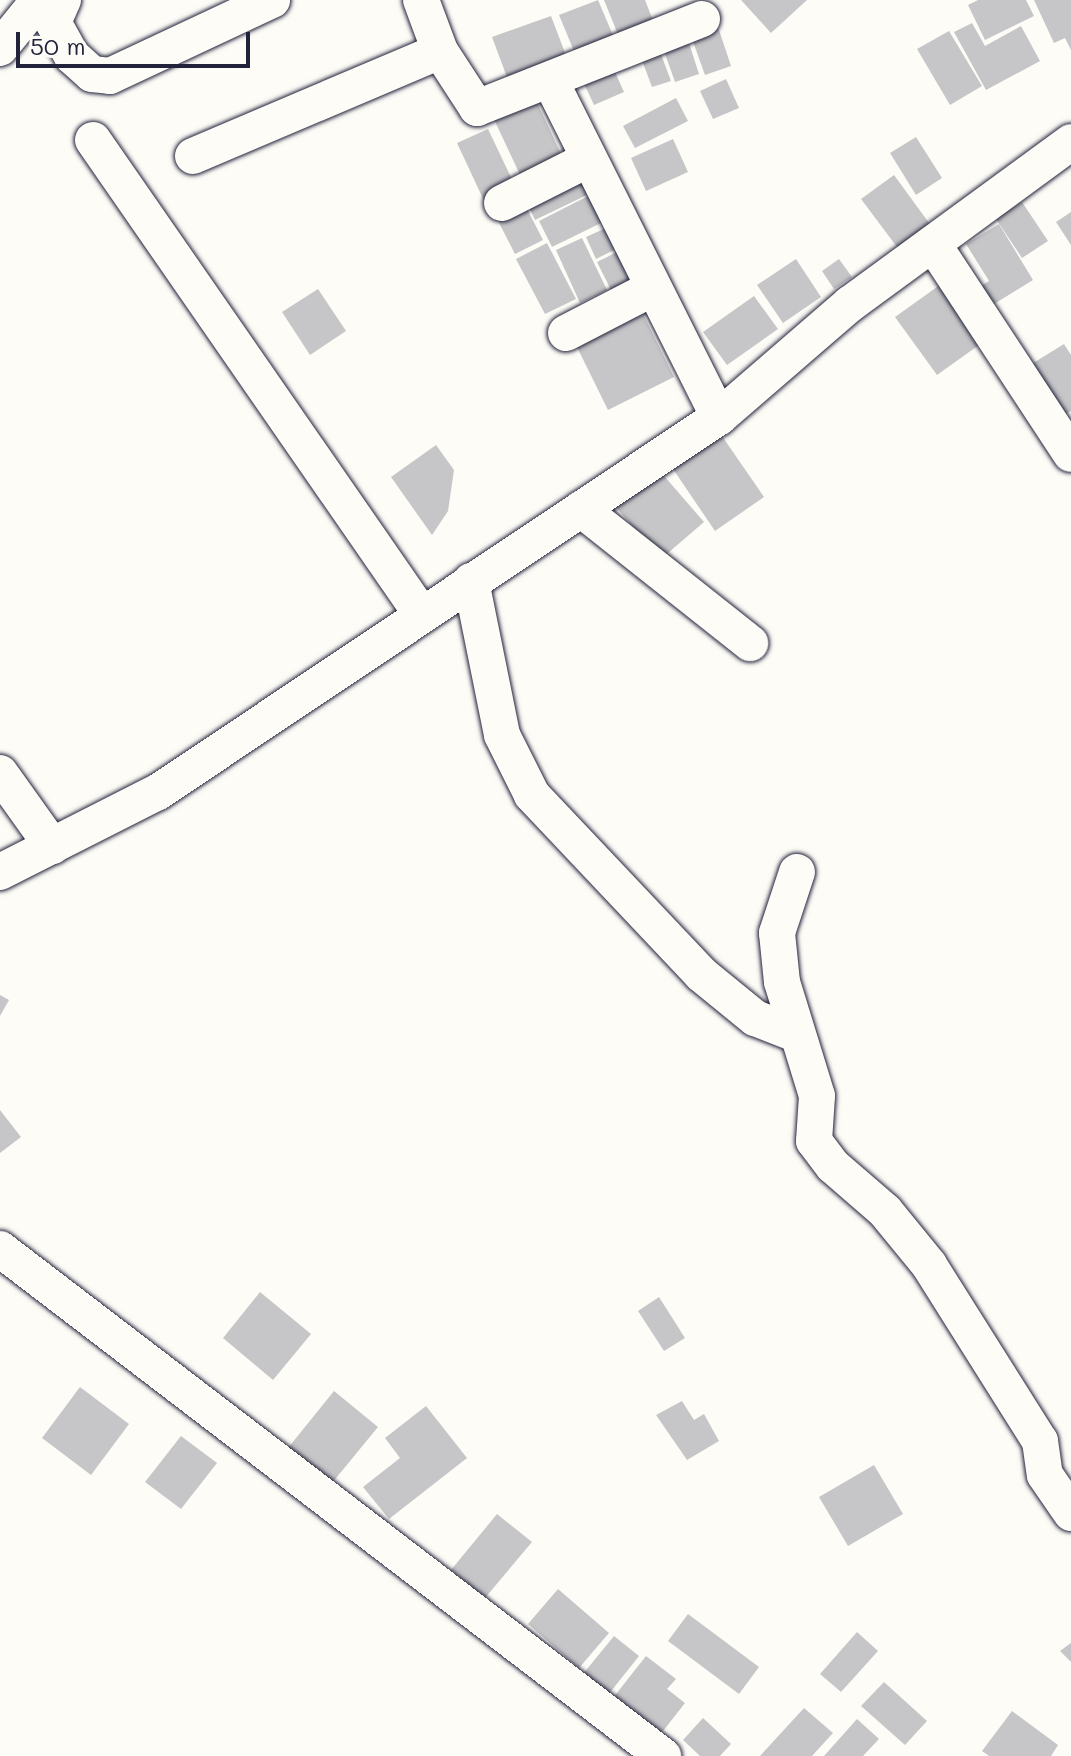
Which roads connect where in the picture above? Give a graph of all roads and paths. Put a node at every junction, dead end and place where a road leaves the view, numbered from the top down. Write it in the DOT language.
graph roads {
  1 [pos="39,0"];
  2 [pos="63,0"];
  3 [pos="272,0"];
  4 [pos="428,2"];
  5 [pos="702,19"];
  6 [pos="5,32"];
  7 [pos="440,51"];
  8 [pos="551,82"];
  9 [pos="93,140"];
  10 [pos="1071,142"];
  11 [pos="193,156"];
  12 [pos="589,159"];
  13 [pos="502,203"];
  14 [pos="933,244"];
  15 [pos="653,288"];
  16 [pos="566,333"];
  17 [pos="719,417"];
  18 [pos="1071,454"];
  19 [pos="581,509"];
  20 [pos="471,581"];
  21 [pos="422,615"];
  22 [pos="750,643"];
  23 [pos="0,773"];
  24 [pos="52,846"];
  25 [pos="0,872"];
  26 [pos="797,872"];
  27 [pos="796,1034"];
  28 [pos="0,1249"];
  29 [pos="1071,1513"];
  30 [pos="663,1756"];
  1 -- 6 [label="street"];
  2 -- 3 [label="street"];
  4 -- 7 [label="street"];
  5 -- 8 [label="street"];
  7 -- 8 [label="street"];
  7 -- 11 [label="street"];
  8 -- 12 [label="street"];
  9 -- 21 [label="street"];
  10 -- 14 [label="street"];
  12 -- 13 [label="street"];
  12 -- 15 [label="street"];
  14 -- 17 [label="street"];
  14 -- 18 [label="street"];
  15 -- 16 [label="street"];
  15 -- 17 [label="street"];
  17 -- 19 [label="street"];
  19 -- 20 [label="street"];
  19 -- 22 [label="street"];
  20 -- 21 [label="street"];
  20 -- 27 [label="street"];
  21 -- 24 [label="street"];
  23 -- 24 [label="street"];
  24 -- 25 [label="street"];
  26 -- 27 [label="street"];
  27 -- 29 [label="street"];
  28 -- 30 [label="street"];
}
